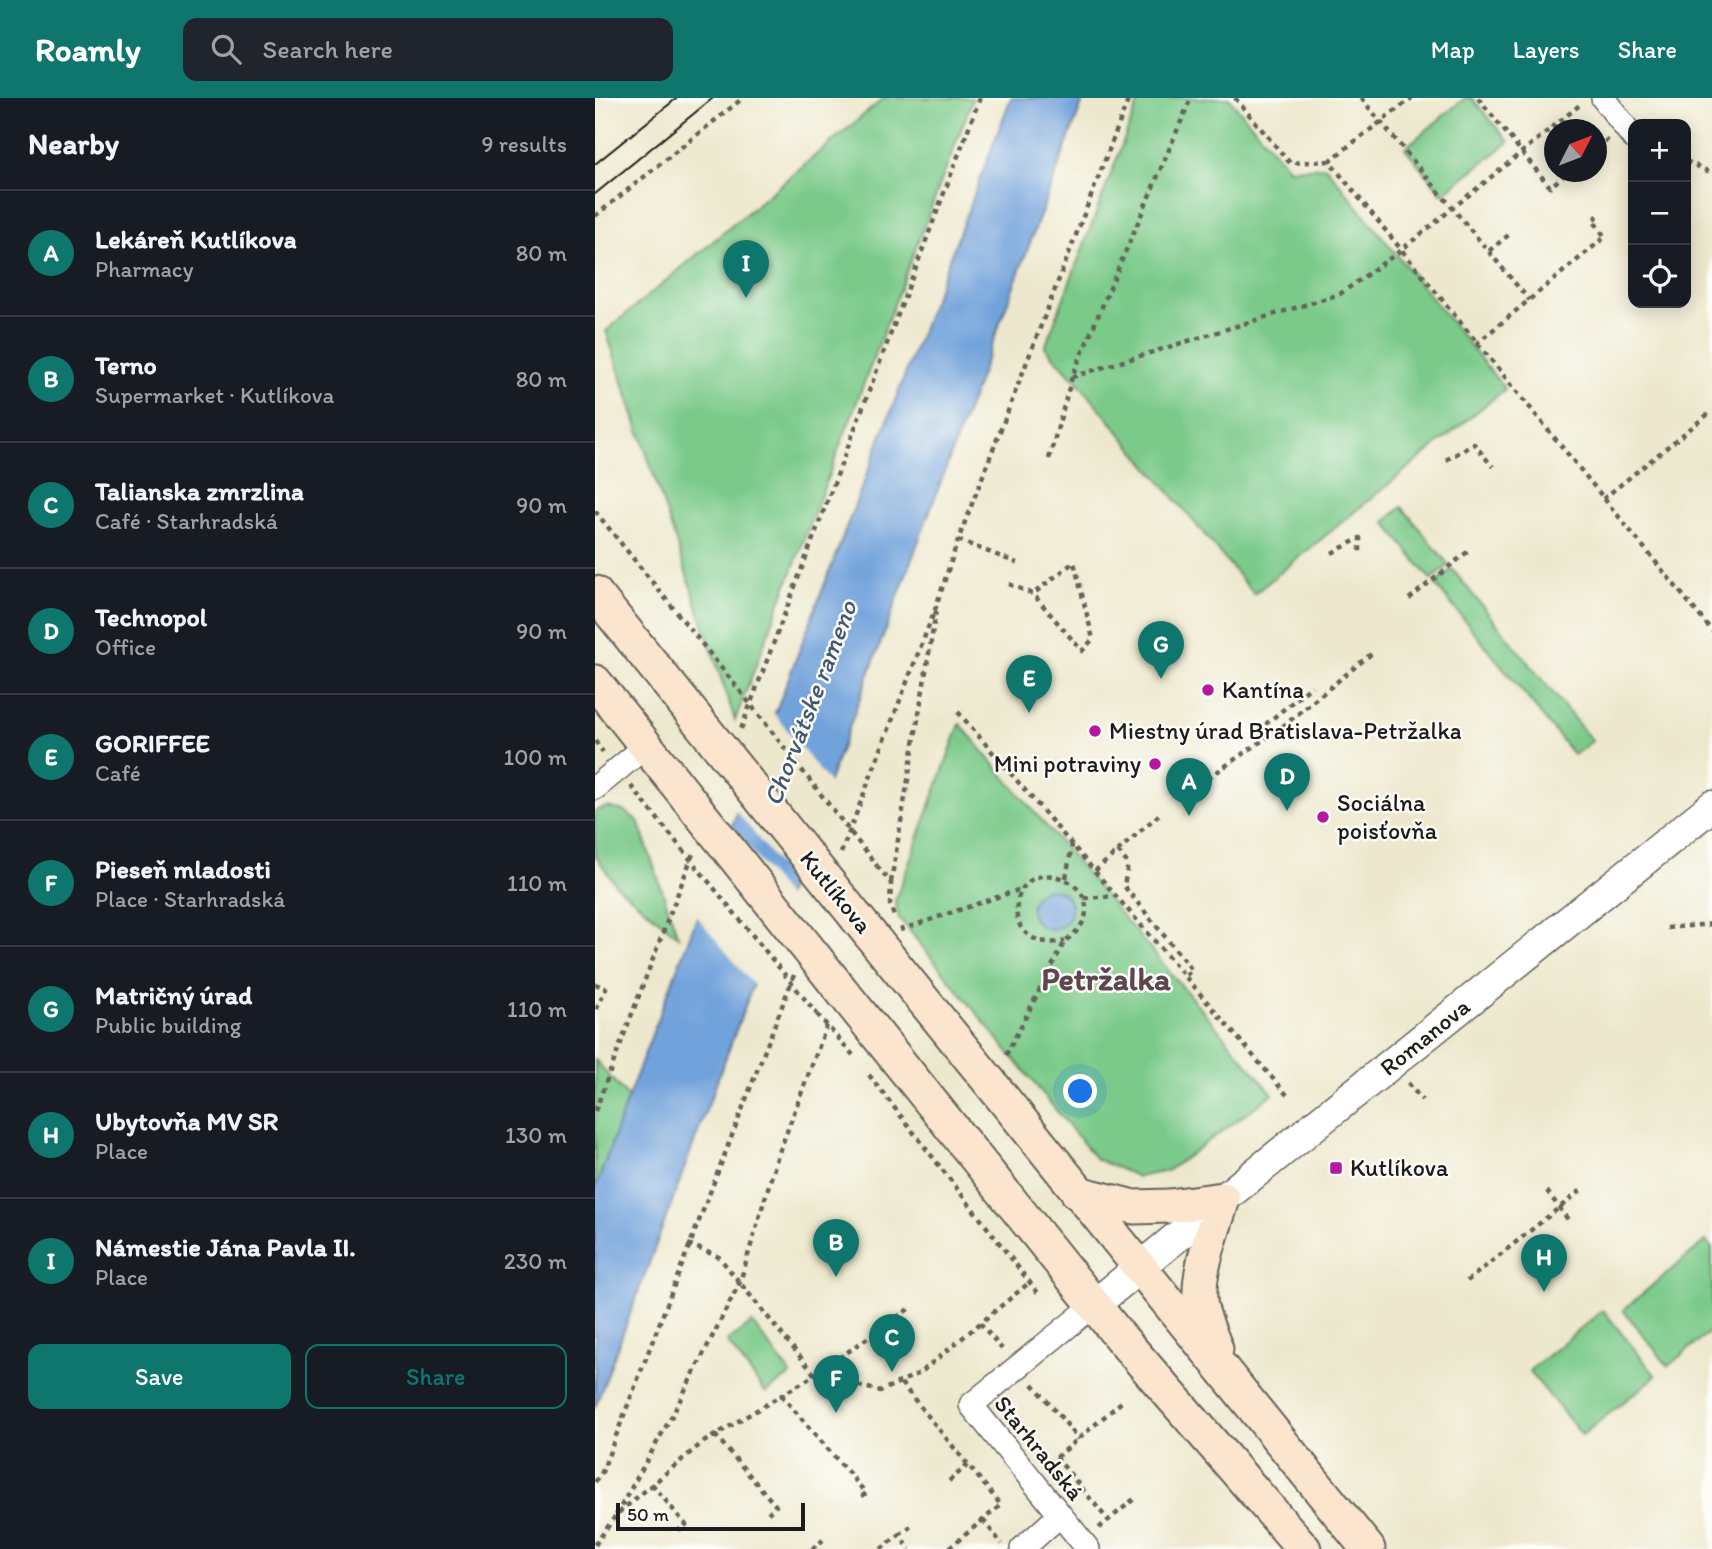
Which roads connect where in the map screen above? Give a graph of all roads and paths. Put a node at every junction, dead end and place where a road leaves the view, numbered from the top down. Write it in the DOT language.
graph roads {
  1 [pos="743,98"];
  2 [pos="981,98"];
  3 [pos="1129,98"];
  4 [pos="1191,98"];
  5 [pos="1361,98"];
  6 [pos="1412,98"];
  7 [pos="1478,98"];
  8 [pos="1589,98"];
  9 [pos="1602,98"];
  10 [pos="1239,99"];
  11 [pos="1381,121"];
  12 [pos="1628,131"];
  13 [pos="1521,153"];
  14 [pos="1329,161"];
  15 [pos="1691,163"];
  16 [pos="1712,173"];
  17 [pos="1556,182"];
  18 [pos="1453,208"];
  19 [pos="1600,214"];
  20 [pos="595,216"];
  21 [pos="1511,233"];
  22 [pos="1400,251"];
  23 [pos="1489,251"];
  24 [pos="1529,300"];
  25 [pos="1476,344"];
  26 [pos="1072,377"];
  27 [pos="1712,411"];
  28 [pos="1049,458"];
  29 [pos="1446,460"];
  30 [pos="1493,467"];
  31 [pos="1603,499"];
  32 [pos="595,511"];
  33 [pos="957,540"];
  34 [pos="1471,549"];
  35 [pos="1332,553"];
  36 [pos="1360,556"];
  37 [pos="1017,563"];
  38 [pos="1009,584"];
  39 [pos="595,593"];
  40 [pos="1033,594"];
  41 [pos="938,598"];
  42 [pos="1409,599"];
  43 [pos="1712,631"];
  44 [pos="1371,654"];
  45 [pos="595,682"];
  46 [pos="1313,686"];
  47 [pos="958,712"];
  48 [pos="1275,732"];
  49 [pos="595,741"];
  50 [pos="729,742"];
  51 [pos="646,746"];
  52 [pos="618,769"];
  53 [pos="1208,778"];
  54 [pos="595,788"];
  55 [pos="1712,806"];
  56 [pos="1162,812"];
  57 [pos="699,825"];
  58 [pos="1072,844"];
  59 [pos="1118,851"];
  60 [pos="838,862"];
  61 [pos="1095,871"];
  62 [pos="1066,878"];
  63 [pos="891,883"];
  64 [pos="1024,888"];
  65 [pos="1116,896"];
  66 [pos="1084,898"];
  67 [pos="895,917"];
  68 [pos="1712,924"];
  69 [pos="1667,928"];
  70 [pos="907,939"];
  71 [pos="1066,941"];
  72 [pos="799,963"];
  73 [pos="1185,976"];
  74 [pos="595,984"];
  75 [pos="595,1013"];
  76 [pos="827,1025"];
  77 [pos="856,1058"];
  78 [pos="1004,1059"];
  79 [pos="864,1069"];
  80 [pos="1400,1073"];
  81 [pos="1287,1095"];
  82 [pos="1422,1101"];
  83 [pos="595,1111"];
  84 [pos="1584,1188"];
  85 [pos="1547,1191"];
  86 [pos="1078,1193"];
  87 [pos="1223,1199"];
  88 [pos="1560,1207"];
  89 [pos="1569,1221"];
  90 [pos="688,1244"];
  91 [pos="1139,1268"];
  92 [pos="1467,1281"];
  93 [pos="740,1282"];
  94 [pos="1030,1282"];
  95 [pos="1038,1293"];
  96 [pos="1094,1305"];
  97 [pos="910,1308"];
  98 [pos="1223,1368"];
  99 [pos="815,1375"];
  100 [pos="901,1382"];
  101 [pos="781,1395"];
  102 [pos="1125,1399"];
  103 [pos="715,1435"];
  104 [pos="1056,1457"];
  105 [pos="968,1465"];
  106 [pos="1042,1470"];
  107 [pos="949,1481"];
  108 [pos="595,1482"];
  109 [pos="652,1484"];
  110 [pos="860,1499"];
  111 [pos="1133,1499"];
  112 [pos="768,1513"];
  113 [pos="616,1515"];
  114 [pos="1060,1515"];
  115 [pos="983,1520"];
  116 [pos="1108,1520"];
  117 [pos="914,1524"];
  118 [pos="679,1530"];
  119 [pos="899,1535"];
  120 [pos="823,1540"];
  121 [pos="1085,1545"];
  122 [pos="599,1549"];
  123 [pos="812,1549"];
  124 [pos="881,1549"];
  125 [pos="910,1549"];
  126 [pos="948,1549"];
  127 [pos="1006,1549"];
  128 [pos="1022,1549"];
  129 [pos="1304,1549"];
  130 [pos="1368,1549"];
  1 -- 20 [label="path"];
  2 -- 50 [label="path"];
  3 -- 33 [label="path"];
  4 -- 26 [label="path"];
  5 -- 11 [label="path"];
  6 -- 11 [label="path"];
  7 -- 13 [label="path"];
  8 -- 13 [label="path"];
  9 -- 12 [label="street"];
  10 -- 14 [label="path"];
  11 -- 14 [label="path"];
  11 -- 18 [label="path"];
  13 -- 17 [label="path"];
  13 -- 18 [label="path"];
  14 -- 22 [label="path"];
  15 -- 16 [label="path"];
  18 -- 22 [label="path"];
  18 -- 23 [label="path"];
  19 -- 24 [label="path"];
  21 -- 23 [label="path"];
  22 -- 25 [label="path"];
  22 -- 26 [label="path"];
  23 -- 24 [label="path"];
  24 -- 25 [label="path"];
  25 -- 31 [label="path"];
  26 -- 28 [label="path"];
  27 -- 31 [label="path"];
  29 -- 30 [label="path"];
  31 -- 43 [label="path"];
  32 -- 63 [label="path, bridge"];
  33 -- 37 [label="path"];
  33 -- 41 [label="path"];
  34 -- 42 [label="path"];
  35 -- 36 [label="path"];
  38 -- 40 [label="path"];
  39 -- 50 [label="main road, Kutlíkova"];
  40 -- 40 [label="path"];
  41 -- 60 [label="path"];
  41 -- 63 [label="path"];
  44 -- 48 [label="path"];
  45 -- 51 [label="main road"];
  46 -- 48 [label="path"];
  47 -- 58 [label="path"];
  48 -- 53 [label="path"];
  49 -- 52 [label="path"];
  50 -- 86 [label="main road, Kutlíkova, bridge"];
  51 -- 52 [label="street"];
  51 -- 57 [label="main road"];
  52 -- 54 [label="street"];
  52 -- 76 [label="path, bridge"];
  55 -- 87 [label="street, Romanova"];
  56 -- 59 [label="path"];
  57 -- 83 [label="path"];
  57 -- 96 [label="main road, bridge"];
  58 -- 61 [label="path"];
  58 -- 62 [label="path"];
  59 -- 61 [label="path"];
  59 -- 73 [label="path"];
  61 -- 65 [label="path"];
  62 -- 64 [label="path"];
  62 -- 66 [label="path"];
  63 -- 67 [label="path"];
  64 -- 70 [label="path"];
  64 -- 71 [label="path"];
  65 -- 66 [label="path"];
  65 -- 73 [label="path"];
  66 -- 71 [label="path"];
  68 -- 69 [label="path"];
  71 -- 78 [label="path"];
  72 -- 90 [label="path"];
  73 -- 81 [label="path"];
  74 -- 75 [label="path"];
  76 -- 77 [label="path"];
  76 -- 93 [label="path"];
  79 -- 94 [label="path"];
  80 -- 82 [label="path"];
  84 -- 88 [label="path"];
  85 -- 88 [label="path"];
  86 -- 87 [label="main road"];
  86 -- 91 [label="main road, Kutlíkova"];
  87 -- 91 [label="street, Romanova"];
  87 -- 98 [label="main road"];
  88 -- 89 [label="path"];
  88 -- 92 [label="path"];
  90 -- 93 [label="path"];
  90 -- 108 [label="path"];
  91 -- 96 [label="street, Romanova"];
  91 -- 98 [label="main road, Kutlíkova"];
  93 -- 99 [label="path"];
  93 -- 113 [label="path"];
  94 -- 95 [label="path"];
  94 -- 100 [label="path"];
  96 -- 114 [label="street, Starhradská"];
  96 -- 129 [label="main road"];
  97 -- 99 [label="path"];
  98 -- 130 [label="main road, Kutlíkova"];
  99 -- 100 [label="path"];
  99 -- 101 [label="path"];
  100 -- 105 [label="path"];
  101 -- 103 [label="path"];
  101 -- 110 [label="path"];
  102 -- 104 [label="path"];
  103 -- 109 [label="path"];
  103 -- 112 [label="path"];
  104 -- 106 [label="path"];
  104 -- 116 [label="path"];
  105 -- 107 [label="path"];
  105 -- 115 [label="path"];
  109 -- 113 [label="path"];
  109 -- 118 [label="path"];
  111 -- 116 [label="path"];
  113 -- 122 [label="path"];
  114 -- 121 [label="street, Starhradská"];
  114 -- 128 [label="street"];
  115 -- 126 [label="path"];
  115 -- 127 [label="path"];
  116 -- 121 [label="path"];
  117 -- 119 [label="path"];
  119 -- 124 [label="path"];
  119 -- 125 [label="path"];
  120 -- 123 [label="path"];
}
